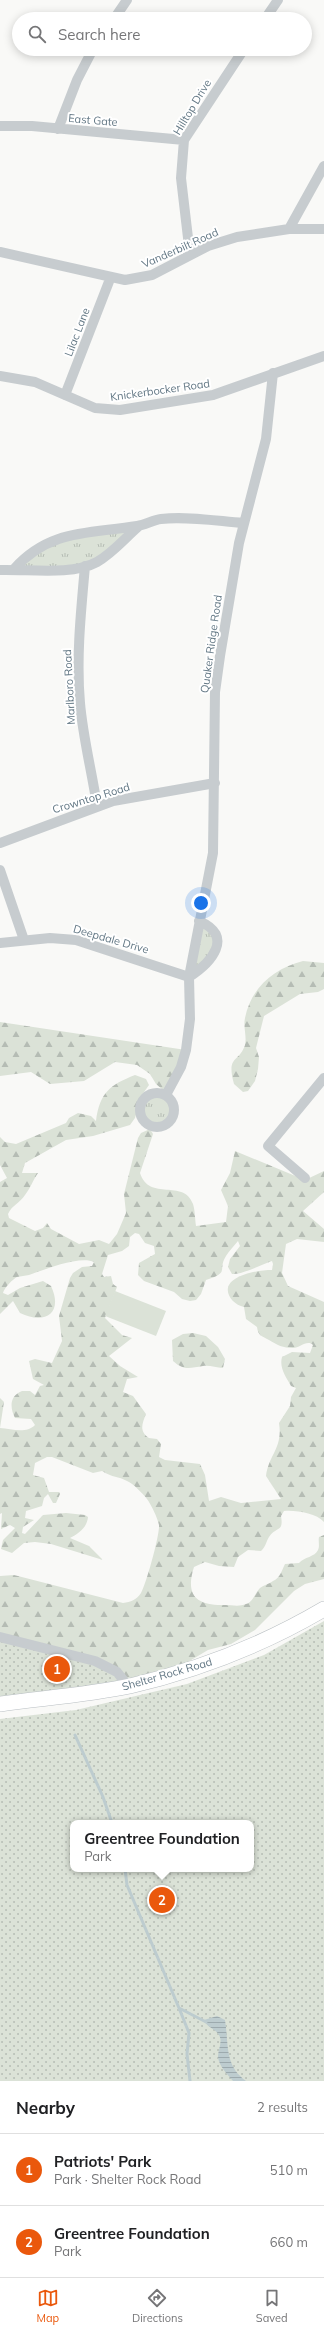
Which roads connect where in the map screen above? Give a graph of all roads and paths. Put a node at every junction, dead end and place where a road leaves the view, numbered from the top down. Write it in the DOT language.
graph roads {
  1 [pos="127,0"];
  2 [pos="278,0"];
  3 [pos="119,12"];
  4 [pos="270,12"];
  5 [pos="89,56"];
  6 [pos="239,56"];
  7 [pos="0,126"];
  8 [pos="58,128"];
  9 [pos="184,140"];
  10 [pos="324,166"];
  11 [pos="289,229"];
  12 [pos="324,229"];
  13 [pos="0,252"];
  14 [pos="190,255"];
  15 [pos="110,278"];
  16 [pos="324,356"];
  17 [pos="273,372"];
  18 [pos="0,376"];
  19 [pos="65,395"];
  20 [pos="244,524"];
  21 [pos="139,526"];
  22 [pos="85,566"];
  23 [pos="14,569"];
  24 [pos="0,570"];
  25 [pos="215,783"];
  26 [pos="98,806"];
  27 [pos="0,843"];
  28 [pos="0,870"];
  29 [pos="200,921"];
  30 [pos="24,940"];
  31 [pos="0,943"];
  32 [pos="189,977"];
  33 [pos="324,1078"];
  34 [pos="166,1095"];
  35 [pos="306,1178"];
  36 [pos="324,1610"];
  37 [pos="0,1637"];
  38 [pos="128,1686"];
  39 [pos="0,1704"];
  1 -- 3 [label="street"];
  2 -- 4 [label="street"];
  5 -- 8 [label="street"];
  6 -- 9 [label="street, Hilltop Drive"];
  7 -- 8 [label="street, East Gate"];
  8 -- 9 [label="street, East Gate"];
  9 -- 14 [label="street, Hilltop Drive"];
  10 -- 11 [label="street"];
  11 -- 12 [label="street, Vanderbilt Road"];
  11 -- 14 [label="street, Vanderbilt Road"];
  13 -- 15 [label="street, Vanderbilt Road"];
  14 -- 15 [label="street, Vanderbilt Road"];
  15 -- 19 [label="street, Lilac Lane"];
  16 -- 17 [label="street, Knickerbocker Road"];
  17 -- 19 [label="street, Knickerbocker Road"];
  17 -- 20 [label="street, Quaker Ridge Road"];
  18 -- 19 [label="street, Knickerbocker Road"];
  20 -- 21 [label="street"];
  20 -- 25 [label="street, Quaker Ridge Road"];
  21 -- 22 [label="street"];
  21 -- 23 [label="street"];
  22 -- 23 [label="street"];
  22 -- 26 [label="street, Marlboro Road"];
  23 -- 24 [label="street"];
  25 -- 26 [label="street, Crowntop Road"];
  25 -- 29 [label="street, Quaker Ridge Road"];
  26 -- 27 [label="street, Crowntop Road"];
  28 -- 30 [label="street"];
  29 -- 32 [label="street, Quaker Ridge Road"];
  29 -- 32 [label="street"];
  30 -- 31 [label="street, Deepdale Drive"];
  30 -- 32 [label="street, Deepdale Drive"];
  32 -- 34 [label="street, Quaker Ridge Road"];
  33 -- 35 [label="street"];
  36 -- 38 [label="main road, Shelter Rock Road"];
  37 -- 38 [label="street"];
  38 -- 39 [label="main road, Shelter Rock Road"];
}
